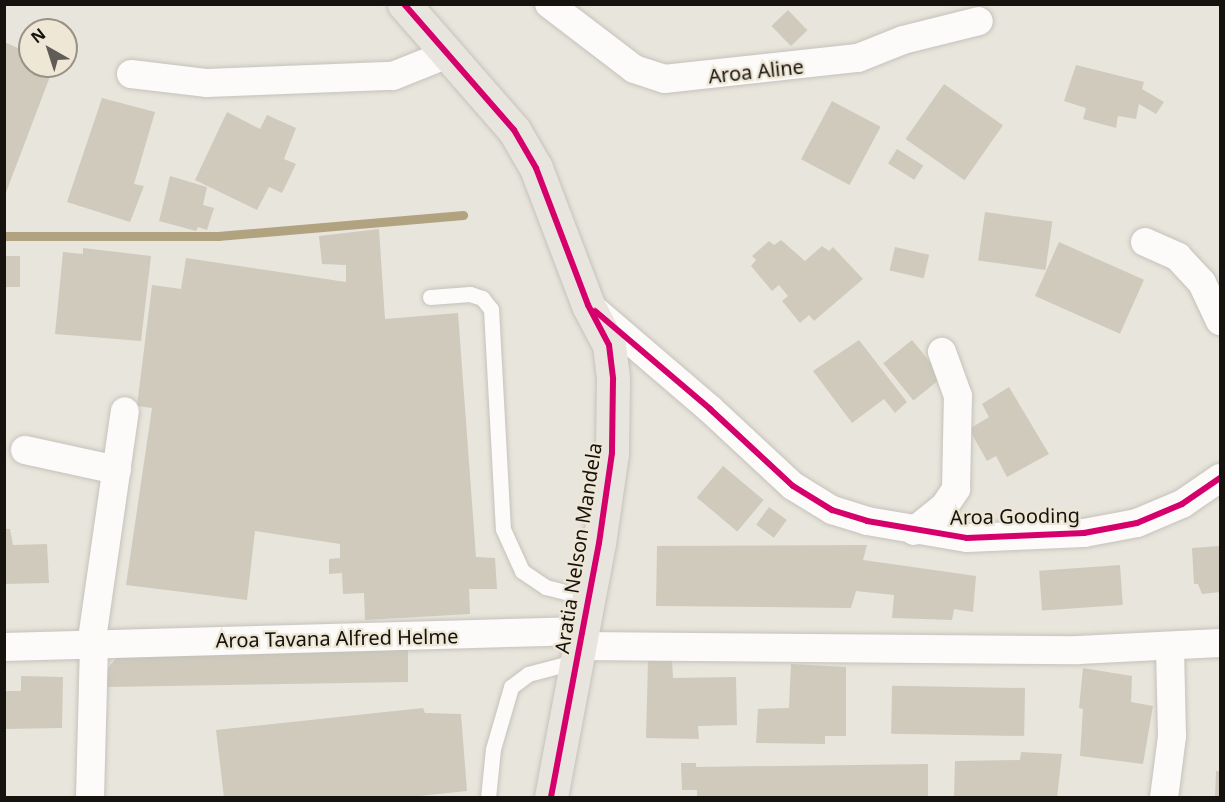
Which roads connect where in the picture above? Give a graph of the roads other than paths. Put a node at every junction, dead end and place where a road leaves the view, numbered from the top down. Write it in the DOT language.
graph roads {
  1 [pos="404,4"];
  2 [pos="549,4"];
  3 [pos="979,21"];
  4 [pos="450,53"];
  5 [pos="131,74"];
  6 [pos="1144,242"];
  7 [pos="430,297"];
  8 [pos="588,305"];
  9 [pos="1221,321"];
  10 [pos="942,352"];
  11 [pos="124,411"];
  12 [pos="25,450"];
  13 [pos="117,470"];
  14 [pos="1221,478"];
  15 [pos="914,531"];
  16 [pos="589,598"];
  17 [pos="1221,643"];
  18 [pos="4,646"];
  19 [pos="92,646"];
  20 [pos="580,646"];
  21 [pos="1170,646"];
  22 [pos="90,798"];
  23 [pos="488,798"];
  24 [pos="551,798"];
  25 [pos="1164,798"];
  1 -- 4 [label="main road, Aratia Nelson Mandela"];
  2 -- 3 [label="street, Aroa Aline"];
  4 -- 5 [label="street"];
  4 -- 8 [label="main road, Aratia Nelson Mandela"];
  6 -- 9 [label="street"];
  7 -- 16 [label="lane"];
  8 -- 15 [label="street, Aroa Gooding"];
  8 -- 16 [label="main road, Aratia Nelson Mandela"];
  10 -- 15 [label="street, Aroa Gooding"];
  11 -- 13 [label="street"];
  12 -- 13 [label="street"];
  13 -- 19 [label="street"];
  14 -- 15 [label="street, Aroa Gooding"];
  16 -- 20 [label="main road, Aratia Nelson Mandela"];
  17 -- 21 [label="street, Aroa Tavana Alfred Helme"];
  18 -- 19 [label="street, Aroa Tavana Alfred Helme"];
  19 -- 20 [label="street, Aroa Tavana Alfred Helme"];
  19 -- 22 [label="street"];
  20 -- 21 [label="street, Aroa Tavana Alfred Helme"];
  20 -- 23 [label="lane"];
  20 -- 24 [label="main road, Aratia Nelson Mandela"];
  21 -- 25 [label="street"];
}
